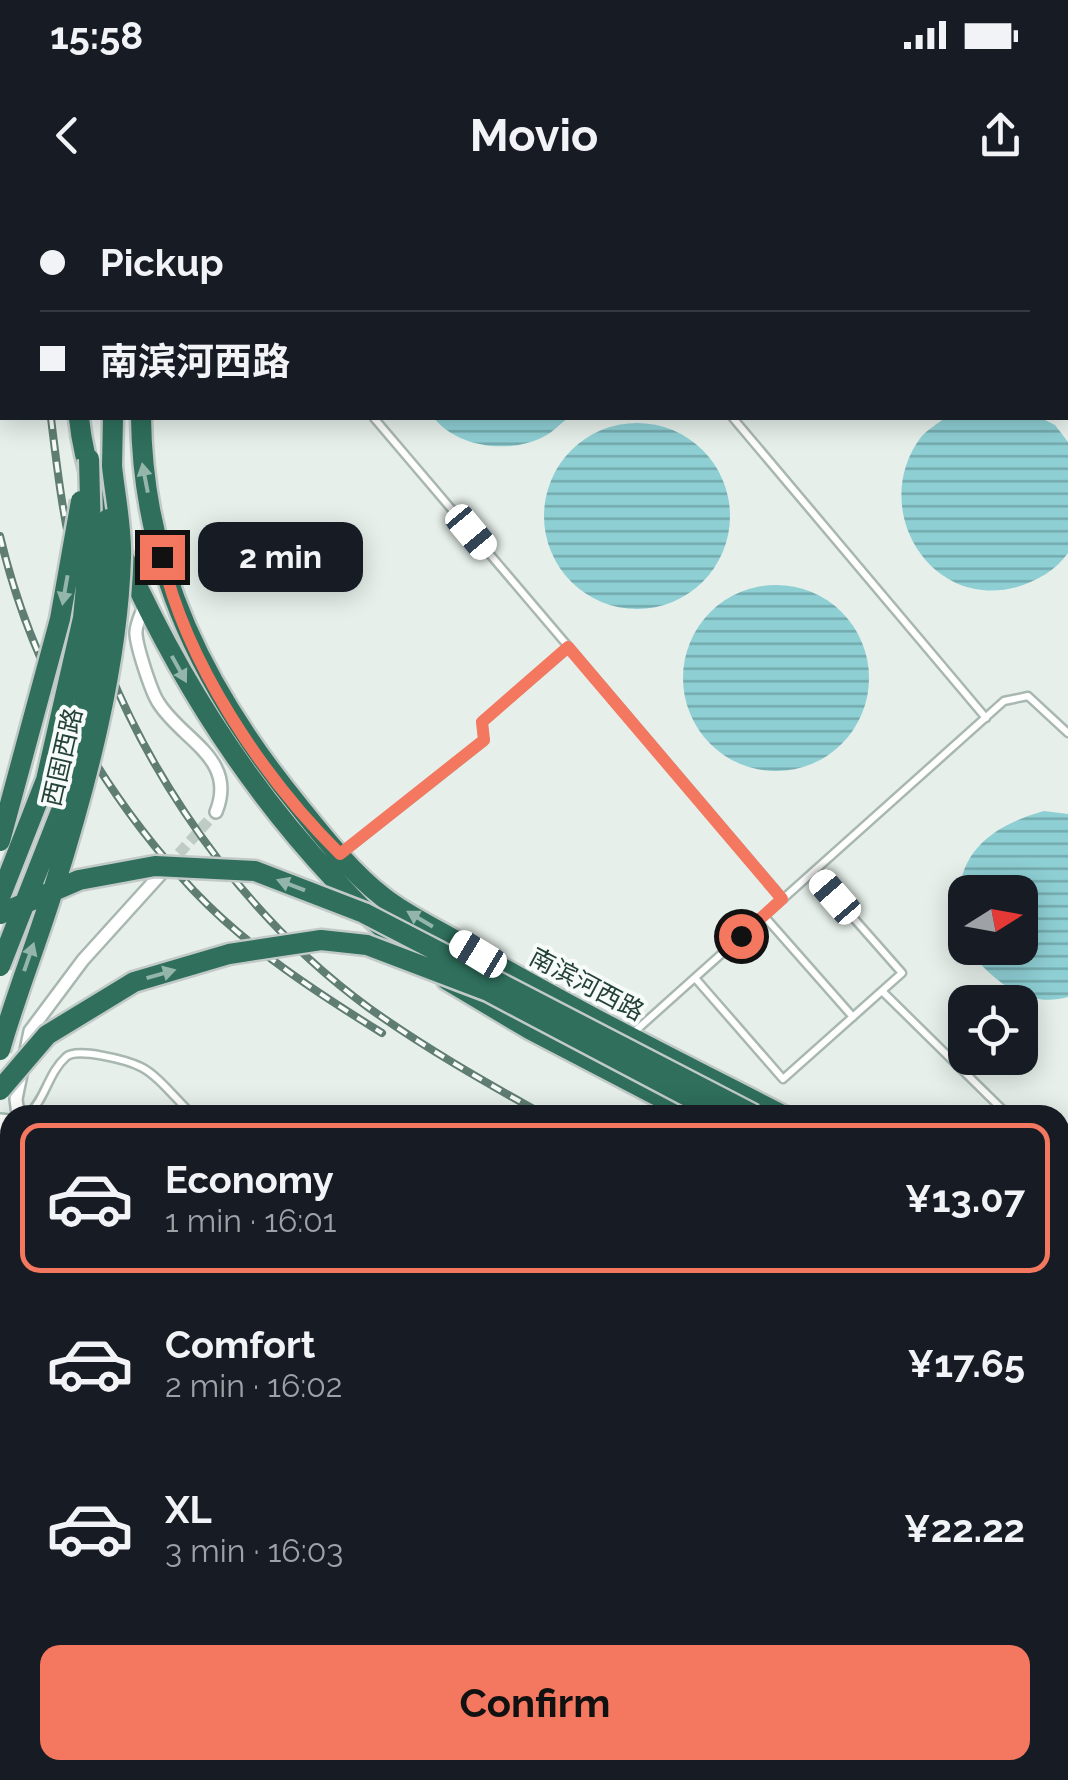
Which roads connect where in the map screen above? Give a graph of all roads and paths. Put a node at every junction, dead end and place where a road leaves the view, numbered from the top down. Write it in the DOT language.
graph roads {
  1 [pos="79,420"];
  2 [pos="90,420"];
  3 [pos="113,420"];
  4 [pos="141,420"];
  5 [pos="376,420"];
  6 [pos="735,420"];
  7 [pos="89,460"];
  8 [pos="112,466"];
  9 [pos="145,604"];
  10 [pos="568,647"];
  11 [pos="986,718"];
  12 [pos="1068,734"];
  13 [pos="216,812"];
  14 [pos="0,841"];
  15 [pos="340,854"];
  16 [pos="168,866"];
  17 [pos="813,872"];
  18 [pos="0,897"];
  19 [pos="782,899"];
  20 [pos="0,914"];
  21 [pos="764,916"];
  22 [pos="0,966"];
  23 [pos="695,978"];
  24 [pos="882,991"];
  25 [pos="853,1016"];
  26 [pos="630,1036"];
  27 [pos="0,1050"];
  28 [pos="0,1090"];
  29 [pos="17,1105"];
  30 [pos="39,1105"];
  31 [pos="182,1105"];
  32 [pos="675,1105"];
  33 [pos="704,1105"];
  34 [pos="735,1105"];
  35 [pos="763,1105"];
  36 [pos="998,1105"];
  1 -- 9 [label="highway"];
  2 -- 7 [label="highway"];
  3 -- 8 [label="highway"];
  15 -- 4 [label="highway, 南滨河西路, one-way"];
  5 -- 10 [label="lane"];
  6 -- 11 [label="lane"];
  7 -- 14 [label="highway, 西固西路, one-way, bridge"];
  7 -- 18 [label="highway, bridge"];
  8 -- 22 [label="highway, bridge"];
  27 -- 8 [label="highway, 西固西路, one-way, bridge"];
  9 -- 13 [label="street"];
  9 -- 32 [label="highway, one-way"];
  10 -- 15 [label="lane"];
  10 -- 19 [label="lane"];
  11 -- 12 [label="lane"];
  11 -- 17 [label="lane"];
  26 -- 15 [label="highway, 南滨河西路, one-way"];
  16 -- 29 [label="street"];
  17 -- 19 [label="lane"];
  17 -- 24 [label="lane"];
  19 -- 21 [label="lane"];
  34 -- 20 [label="highway, one-way, bridge"];
  21 -- 23 [label="lane"];
  21 -- 25 [label="lane"];
  23 -- 25 [label="lane"];
  23 -- 26 [label="lane"];
  24 -- 25 [label="lane"];
  24 -- 36 [label="lane"];
  26 -- 35 [label="highway, 南滨河西路"];
  28 -- 33 [label="highway, one-way, bridge"];
  30 -- 31 [label="lane"];
}
